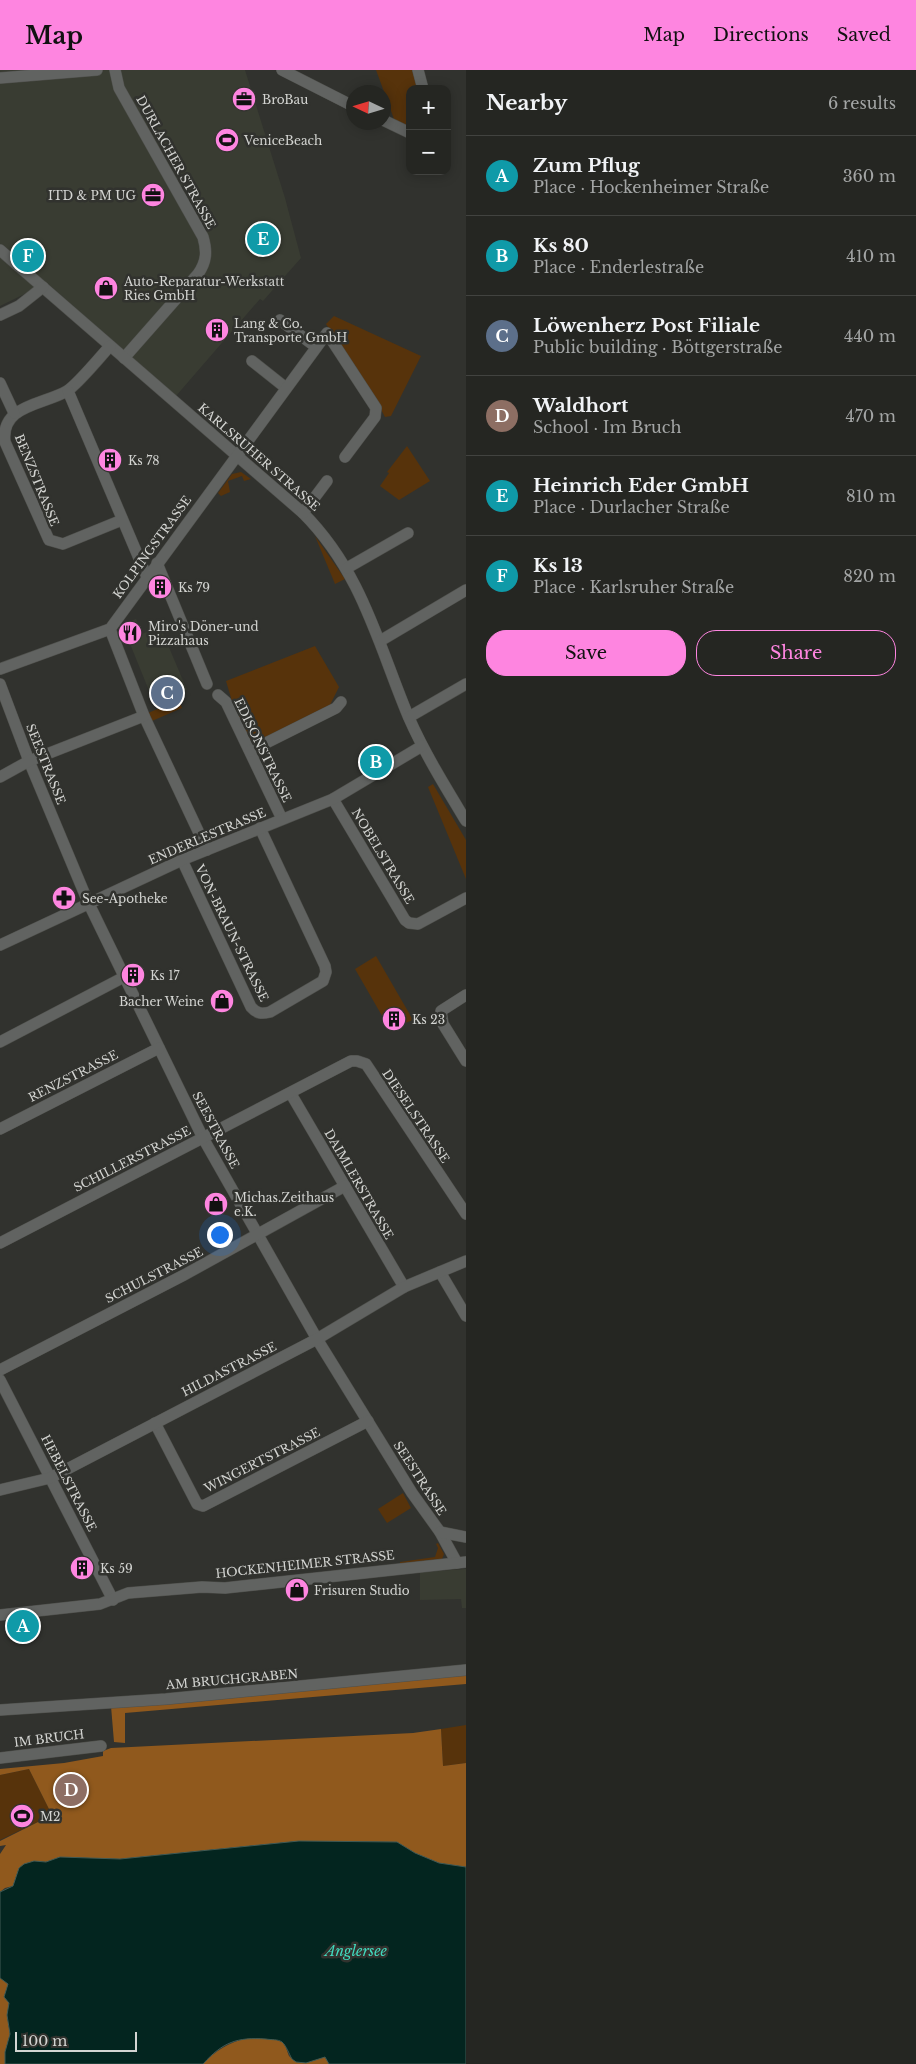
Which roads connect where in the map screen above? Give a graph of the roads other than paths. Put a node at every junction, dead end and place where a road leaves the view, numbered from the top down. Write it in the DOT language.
graph roads {
  1 [pos="97,70"];
  2 [pos="115,70"];
  3 [pos="282,70"];
  4 [pos="418,70"];
  5 [pos="0,78"];
  6 [pos="422,85"];
  7 [pos="346,102"];
  8 [pos="391,124"];
  9 [pos="406,131"];
  10 [pos="0,250"];
  11 [pos="43,287"];
  12 [pos="0,315"];
  13 [pos="280,320"];
  14 [pos="110,346"];
  15 [pos="316,347"];
  16 [pos="124,358"];
  17 [pos="252,361"];
  18 [pos="0,383"];
  19 [pos="286,388"];
  20 [pos="68,391"];
  21 [pos="14,413"];
  22 [pos="236,455"];
  23 [pos="345,457"];
  24 [pos="327,480"];
  25 [pos="303,513"];
  26 [pos="122,520"];
  27 [pos="408,533"];
  28 [pos="157,564"];
  29 [pos="347,568"];
  30 [pos="147,577"];
  31 [pos="466,590"];
  32 [pos="110,629"];
  33 [pos="380,641"];
  34 [pos="0,669"];
  35 [pos="0,684"];
  36 [pos="207,684"];
  37 [pos="466,684"];
  38 [pos="218,695"];
  39 [pos="341,702"];
  40 [pos="144,716"];
  41 [pos="409,717"];
  42 [pos="422,746"];
  43 [pos="250,751"];
  44 [pos="29,761"];
  45 [pos="0,777"];
  46 [pos="333,799"];
  47 [pos="282,819"];
  48 [pos="466,821"];
  49 [pos="260,828"];
  50 [pos="207,850"];
  51 [pos="182,860"];
  52 [pos="466,898"];
  53 [pos="88,902"];
  54 [pos="0,945"];
  55 [pos="124,977"];
  56 [pos="466,995"];
  57 [pos="0,1042"];
  58 [pos="158,1048"];
  59 [pos="357,1061"];
  60 [pos="466,1061"];
  61 [pos="290,1094"];
  62 [pos="0,1129"];
  63 [pos="203,1138"];
  64 [pos="345,1186"];
  65 [pos="466,1214"];
  66 [pos="258,1235"];
  67 [pos="0,1243"];
  68 [pos="466,1262"];
  69 [pos="440,1272"];
  70 [pos="404,1287"];
  71 [pos="466,1316"];
  72 [pos="317,1339"];
  73 [pos="0,1370"];
  74 [pos="0,1380"];
  75 [pos="368,1421"];
  76 [pos="155,1423"];
  77 [pos="50,1478"];
  78 [pos="0,1490"];
  79 [pos="440,1532"];
  80 [pos="466,1537"];
  81 [pos="462,1562"];
  82 [pos="113,1600"];
  83 [pos="0,1615"];
  84 [pos="466,1670"];
  85 [pos="0,1710"];
  86 [pos="101,1746"];
  87 [pos="0,1758"];
  1 -- 5 [label="street"];
  2 -- 16 [label="street, DURLACHER STRASSE"];
  3 -- 7 [label="street"];
  4 -- 6 [label="street"];
  8 -- 9 [label="street"];
  10 -- 11 [label="street, KARLSRUHER STRASSE"];
  11 -- 12 [label="street"];
  11 -- 14 [label="street, KARLSRUHER STRASSE"];
  13 -- 15 [label="street"];
  14 -- 16 [label="street, KARLSRUHER STRASSE"];
  14 -- 20 [label="street"];
  15 -- 19 [label="street, KOLPINGSTRASSE"];
  15 -- 23 [label="street, KOLPINGSTRASSE"];
  16 -- 22 [label="street, KARLSRUHER STRASSE"];
  17 -- 19 [label="street"];
  18 -- 21 [label="street"];
  19 -- 22 [label="street, KOLPINGSTRASSE"];
  20 -- 21 [label="street"];
  20 -- 26 [label="street"];
  21 -- 26 [label="street, BENZSTRASSE"];
  22 -- 25 [label="street, KARLSRUHER STRASSE"];
  22 -- 28 [label="street, KOLPINGSTRASSE"];
  24 -- 25 [label="street"];
  25 -- 29 [label="street, KARLSRUHER STRASSE"];
  26 -- 30 [label="street"];
  27 -- 29 [label="street"];
  28 -- 30 [label="street, KOLPINGSTRASSE"];
  28 -- 36 [label="street"];
  29 -- 33 [label="street, KARLSRUHER STRASSE"];
  30 -- 32 [label="street, KOLPINGSTRASSE"];
  31 -- 33 [label="street"];
  32 -- 34 [label="street"];
  32 -- 40 [label="street"];
  33 -- 41 [label="street, KARLSRUHER STRASSE"];
  35 -- 44 [label="street, SEESTRASSE"];
  37 -- 41 [label="street"];
  38 -- 43 [label="street, EDISONSTRASSE"];
  39 -- 43 [label="street"];
  40 -- 44 [label="street"];
  40 -- 50 [label="street"];
  41 -- 42 [label="street, KARLSRUHER STRASSE"];
  42 -- 46 [label="street, ENDERLESTRASSE"];
  42 -- 48 [label="street, KARLSRUHER STRASSE"];
  43 -- 47 [label="street, EDISONSTRASSE"];
  44 -- 45 [label="street"];
  44 -- 53 [label="street, SEESTRASSE"];
  46 -- 47 [label="street, ENDERLESTRASSE"];
  46 -- 52 [label="street, NOBELSTRASSE"];
  47 -- 49 [label="street, ENDERLESTRASSE"];
  49 -- 50 [label="street, ENDERLESTRASSE"];
  49 -- 51 [label="street, VON-BRAUN-STRASSE"];
  50 -- 51 [label="street, ENDERLESTRASSE"];
  51 -- 53 [label="street, ENDERLESTRASSE"];
  53 -- 54 [label="street, ENDERLESTRASSE"];
  53 -- 55 [label="street, SEESTRASSE"];
  55 -- 57 [label="street"];
  55 -- 58 [label="street, SEESTRASSE"];
  56 -- 60 [label="street"];
  58 -- 62 [label="street, RENZSTRASSE"];
  58 -- 63 [label="street, SEESTRASSE"];
  59 -- 61 [label="street, SCHILLERSTRASSE"];
  59 -- 65 [label="street, DIESELSTRASSE"];
  61 -- 63 [label="street, SCHILLERSTRASSE"];
  61 -- 64 [label="street, DAIMLERSTRASSE"];
  63 -- 66 [label="street, SEESTRASSE"];
  63 -- 67 [label="street, SCHILLERSTRASSE"];
  64 -- 66 [label="street, SCHULSTRASSE"];
  64 -- 70 [label="street, DAIMLERSTRASSE"];
  66 -- 72 [label="street, SEESTRASSE"];
  66 -- 73 [label="street, SCHULSTRASSE"];
  68 -- 69 [label="street, HILDASTRASSE"];
  69 -- 70 [label="street, HILDASTRASSE"];
  69 -- 71 [label="street"];
  70 -- 72 [label="street, HILDASTRASSE"];
  72 -- 75 [label="street, SEESTRASSE"];
  72 -- 76 [label="street, HILDASTRASSE"];
  74 -- 77 [label="street, HEBELSTRASSE"];
  75 -- 76 [label="street, WINGERTSTRASSE"];
  75 -- 79 [label="street, SEESTRASSE"];
  76 -- 77 [label="street, HILDASTRASSE"];
  77 -- 78 [label="street, HILDASTRASSE"];
  77 -- 82 [label="street, HEBELSTRASSE"];
  79 -- 80 [label="street"];
  79 -- 81 [label="street, SEESTRASSE"];
  81 -- 82 [label="street, HOCKENHEIMER STRASSE"];
  82 -- 83 [label="street, HOCKENHEIMER STRASSE"];
  84 -- 85 [label="street, AM BRUCHGRABEN"];
  86 -- 87 [label="street, IM BRUCH"];
}
